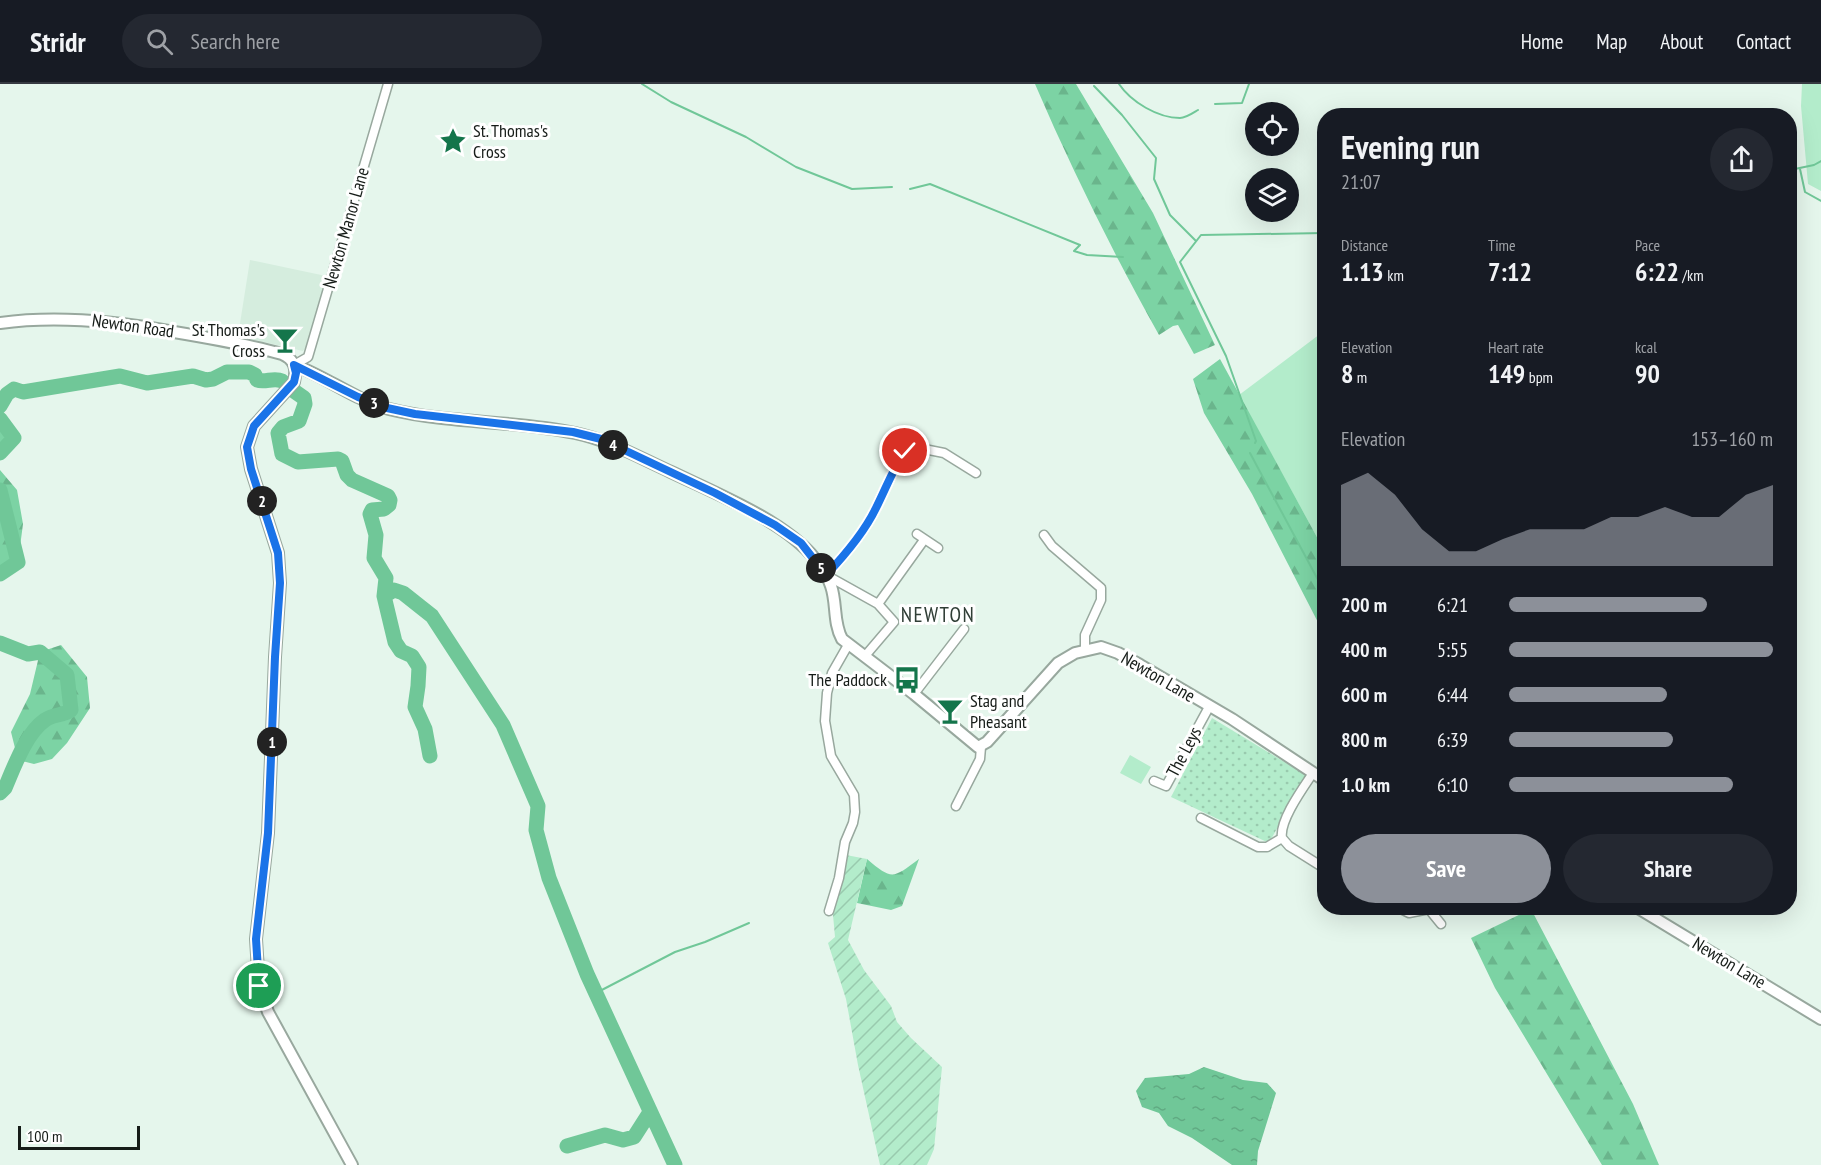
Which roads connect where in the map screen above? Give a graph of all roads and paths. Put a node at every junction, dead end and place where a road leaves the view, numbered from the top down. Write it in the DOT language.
graph roads {
  1 [pos="388,84"];
  2 [pos="0,323"];
  3 [pos="294,365"];
  4 [pos="976,473"];
  5 [pos="917,534"];
  6 [pos="1044,535"];
  7 [pos="924,540"];
  8 [pos="938,548"];
  9 [pos="826,575"];
  10 [pos="878,604"];
  11 [pos="964,629"];
  12 [pos="848,645"];
  13 [pos="1085,649"];
  14 [pos="866,656"];
  15 [pos="914,694"];
  16 [pos="1209,707"];
  17 [pos="978,746"];
  18 [pos="1313,773"];
  19 [pos="1317,776"];
  20 [pos="1154,781"];
  21 [pos="956,806"];
  22 [pos="1201,818"];
  23 [pos="1282,838"];
  24 [pos="1317,864"];
  25 [pos="829,910"];
  26 [pos="1434,915"];
  27 [pos="1650,915"];
  28 [pos="1441,924"];
  29 [pos="1821,1018"];
  30 [pos="352,1165"];
  1 -- 3 [label="street, Newton Manor Lane"];
  2 -- 3 [label="street, Newton Road"];
  3 -- 9 [label="street, Newton Road"];
  3 -- 30 [label="street"];
  4 -- 9 [label="street"];
  5 -- 7 [label="street"];
  6 -- 13 [label="street"];
  7 -- 8 [label="street"];
  7 -- 10 [label="street"];
  9 -- 10 [label="street"];
  9 -- 12 [label="street"];
  10 -- 14 [label="street"];
  11 -- 15 [label="street"];
  12 -- 14 [label="street"];
  12 -- 25 [label="street"];
  13 -- 16 [label="street, Newton Lane"];
  13 -- 17 [label="street"];
  14 -- 15 [label="street"];
  15 -- 17 [label="street"];
  16 -- 18 [label="street, Newton Lane"];
  16 -- 20 [label="street, The Leys"];
  17 -- 21 [label="street"];
  18 -- 19 [label="street, Newton Lane"];
  18 -- 23 [label="street"];
  22 -- 23 [label="street"];
  23 -- 24 [label="street"];
  26 -- 28 [label="street"];
  27 -- 29 [label="street, Newton Lane"];
}
